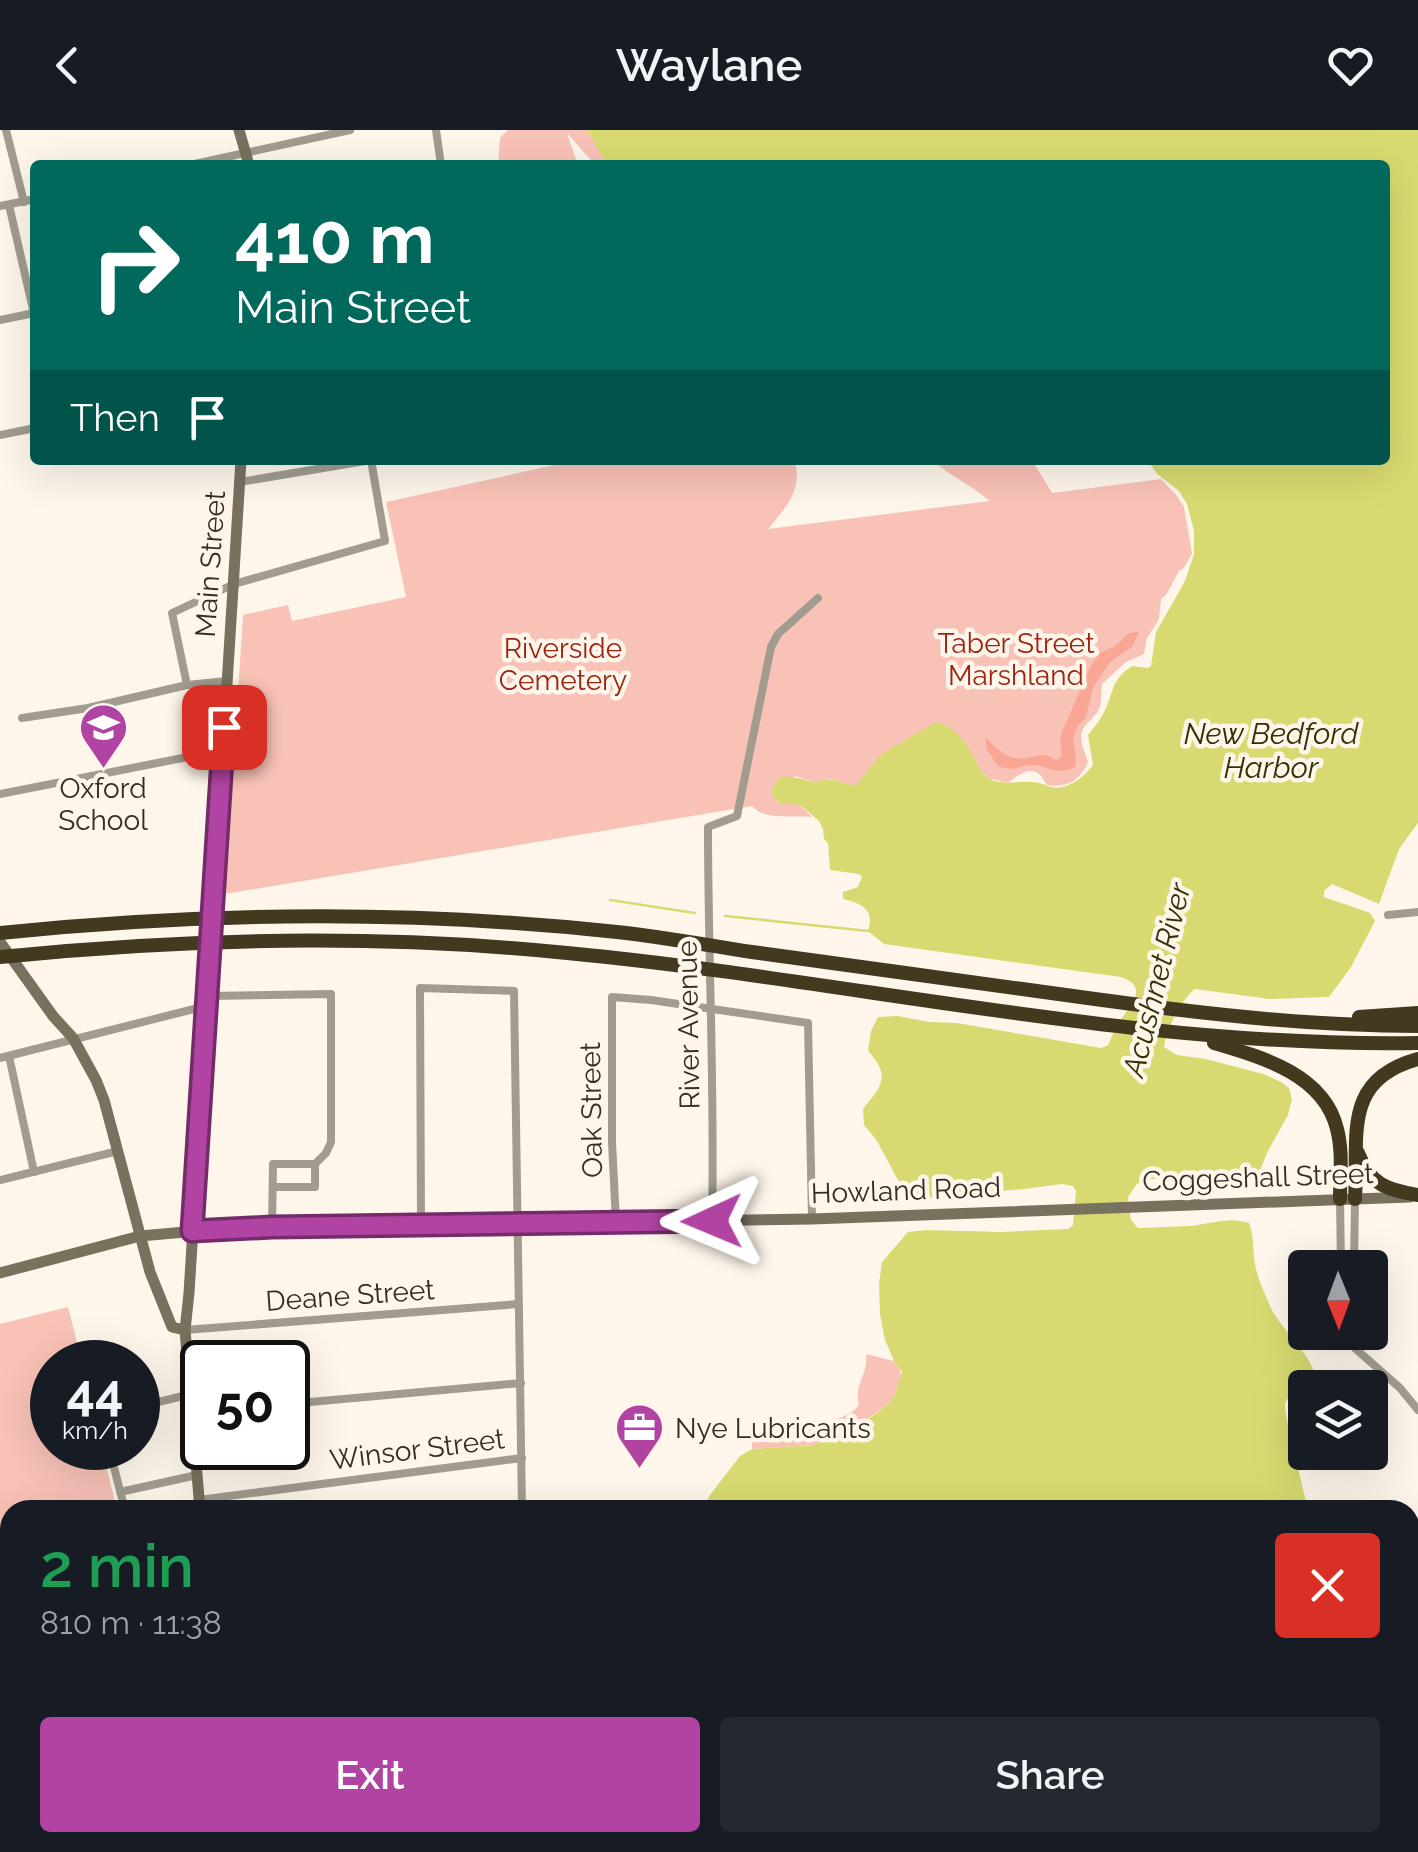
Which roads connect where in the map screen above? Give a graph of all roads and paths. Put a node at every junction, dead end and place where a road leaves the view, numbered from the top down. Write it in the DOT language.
graph roads {
  1 [pos="6,130"];
  2 [pos="239,130"];
  3 [pos="350,130"];
  4 [pos="436,130"];
  5 [pos="248,158"];
  6 [pos="440,160"];
  7 [pos="30,200"];
  8 [pos="24,202"];
  9 [pos="4,206"];
  10 [pos="30,300"];
  11 [pos="30,316"];
  12 [pos="0,320"];
  13 [pos="30,429"];
  14 [pos="0,435"];
  15 [pos="242,465"];
  16 [pos="341,465"];
  17 [pos="372,465"];
  18 [pos="240,482"];
  19 [pos="234,584"];
  20 [pos="818,598"];
  21 [pos="227,681"];
  22 [pos="187,686"];
  23 [pos="22,718"];
  24 [pos="223,750"];
  25 [pos="0,794"];
  26 [pos="1418,912"];
  27 [pos="1388,915"];
  28 [pos="0,932"];
  29 [pos="0,942"];
  30 [pos="0,957"];
  31 [pos="206,1001"];
  32 [pos="710,1010"];
  33 [pos="1418,1013"];
  34 [pos="1262,1020"];
  35 [pos="1418,1026"];
  36 [pos="1180,1034"];
  37 [pos="73,1038"];
  38 [pos="1418,1042"];
  39 [pos="4,1057"];
  40 [pos="1418,1059"];
  41 [pos="1355,1136"];
  42 [pos="118,1151"];
  43 [pos="315,1164"];
  44 [pos="34,1172"];
  45 [pos="0,1180"];
  46 [pos="273,1187"];
  47 [pos="1418,1196"];
  48 [pos="1348,1199"];
  49 [pos="1100,1209"];
  50 [pos="812,1219"];
  51 [pos="712,1221"];
  52 [pos="616,1222"];
  53 [pos="517,1224"];
  54 [pos="421,1225"];
  55 [pos="272,1227"];
  56 [pos="192,1231"];
  57 [pos="140,1236"];
  58 [pos="1343,1250"];
  59 [pos="1352,1250"];
  60 [pos="0,1273"];
  61 [pos="518,1304"];
  62 [pos="184,1330"];
  63 [pos="185,1340"];
  64 [pos="1359,1350"];
  65 [pos="520,1382"];
  66 [pos="310,1402"];
  67 [pos="1418,1410"];
  68 [pos="522,1458"];
  69 [pos="114,1470"];
  70 [pos="198,1470"];
  71 [pos="198,1474"];
  72 [pos="120,1492"];
  73 [pos="122,1500"];
  74 [pos="199,1500"];
  75 [pos="233,1500"];
  76 [pos="522,1500"];
  1 -- 8 [label="street"];
  2 -- 5 [label="main road"];
  3 -- 5 [label="street"];
  4 -- 6 [label="street"];
  7 -- 8 [label="street"];
  8 -- 9 [label="street"];
  9 -- 10 [label="street"];
  11 -- 12 [label="street"];
  13 -- 14 [label="street"];
  15 -- 18 [label="main road, Main Street"];
  16 -- 18 [label="street"];
  17 -- 19 [label="street"];
  18 -- 19 [label="main road, Main Street"];
  19 -- 21 [label="main road, Main Street"];
  19 -- 22 [label="street"];
  20 -- 32 [label="street, River Avenue"];
  21 -- 22 [label="street"];
  21 -- 24 [label="main road, Main Street"];
  22 -- 23 [label="street"];
  24 -- 25 [label="street"];
  24 -- 31 [label="main road, Main Street"];
  26 -- 27 [label="street"];
  28 -- 34 [label="highway"];
  29 -- 37 [label="main road"];
  30 -- 36 [label="highway"];
  31 -- 37 [label="street"];
  31 -- 43 [label="street"];
  31 -- 56 [label="main road, Main Street"];
  32 -- 50 [label="street"];
  32 -- 51 [label="street, River Avenue"];
  32 -- 52 [label="street, Oak Street"];
  33 -- 34 [label="highway"];
  34 -- 35 [label="highway"];
  36 -- 38 [label="highway"];
  36 -- 48 [label="highway"];
  37 -- 39 [label="street"];
  37 -- 42 [label="main road"];
  39 -- 44 [label="street"];
  40 -- 41 [label="highway"];
  41 -- 47 [label="highway"];
  41 -- 48 [label="highway"];
  42 -- 44 [label="street"];
  42 -- 57 [label="main road"];
  43 -- 46 [label="street"];
  43 -- 46 [label="street"];
  44 -- 45 [label="street"];
  46 -- 55 [label="street"];
  47 -- 48 [label="main road, Coggeshall Street"];
  48 -- 49 [label="main road, Coggeshall Street"];
  48 -- 58 [label="street"];
  48 -- 59 [label="street"];
  49 -- 50 [label="main road, Howland Road"];
  50 -- 51 [label="main road, Howland Road"];
  51 -- 52 [label="main road, Howland Road"];
  52 -- 53 [label="main road, Howland Road"];
  53 -- 54 [label="main road, Howland Road"];
  53 -- 54 [label="street"];
  53 -- 61 [label="street"];
  54 -- 55 [label="main road, Howland Road"];
  55 -- 56 [label="main road, Howland Road"];
  56 -- 57 [label="main road, Howland Road"];
  56 -- 62 [label="main road, Main Street"];
  57 -- 60 [label="main road, Howland Road"];
  57 -- 62 [label="main road"];
  61 -- 62 [label="street, Deane Street"];
  61 -- 65 [label="street"];
  62 -- 63 [label="main road, Main Street"];
  64 -- 67 [label="street"];
  65 -- 66 [label="street"];
  65 -- 68 [label="street"];
  68 -- 75 [label="street, Winsor Street"];
  68 -- 76 [label="street"];
  69 -- 72 [label="street"];
  70 -- 71 [label="main road, Main Street"];
  71 -- 72 [label="street"];
  71 -- 74 [label="main road, Main Street"];
  72 -- 73 [label="street"];
}
